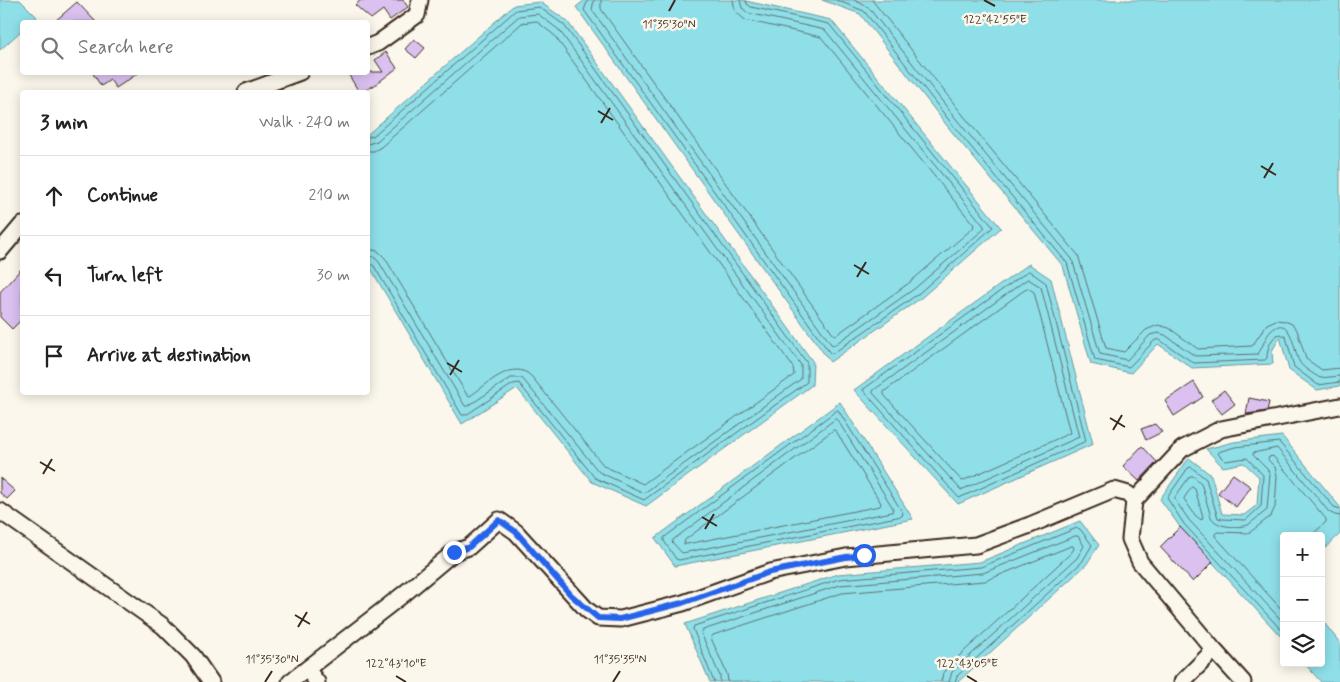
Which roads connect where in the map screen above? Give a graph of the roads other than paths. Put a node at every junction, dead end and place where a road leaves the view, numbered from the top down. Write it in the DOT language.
graph roads {
  1 [pos="420,0"];
  2 [pos="370,46"];
  3 [pos="292,75"];
  4 [pos="251,90"];
  5 [pos="20,227"];
  6 [pos="0,251"];
  7 [pos="1340,406"];
  8 [pos="1134,501"];
  9 [pos="0,511"];
  10 [pos="1214,650"];
  11 [pos="307,669"];
  12 [pos="212,682"];
  13 [pos="290,682"];
  14 [pos="317,682"];
  15 [pos="1182,682"];
  16 [pos="1243,682"];
  1 -- 2 [label="street"];
  3 -- 4 [label="street"];
  5 -- 6 [label="street"];
  7 -- 8 [label="street"];
  8 -- 10 [label="street"];
  8 -- 11 [label="street"];
  9 -- 12 [label="street"];
  10 -- 15 [label="street"];
  10 -- 16 [label="street"];
  11 -- 13 [label="street"];
  11 -- 14 [label="street"];
}
